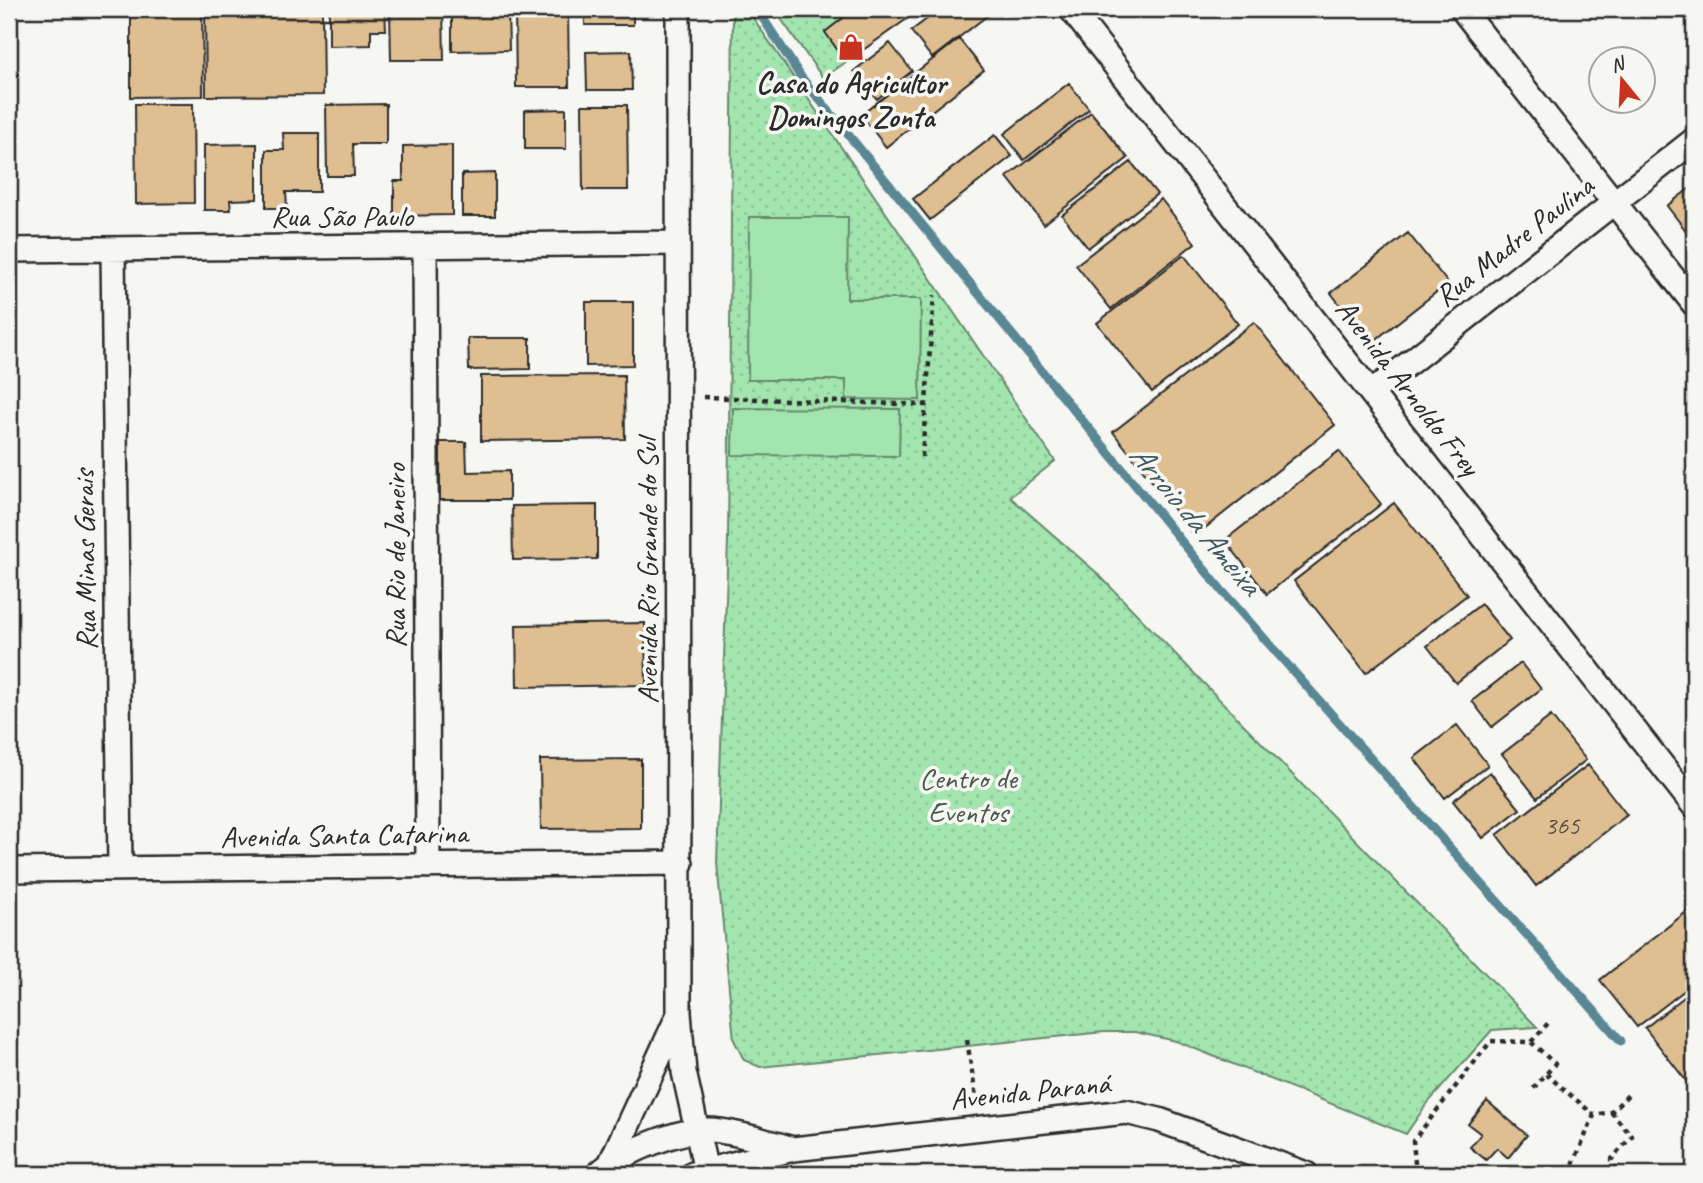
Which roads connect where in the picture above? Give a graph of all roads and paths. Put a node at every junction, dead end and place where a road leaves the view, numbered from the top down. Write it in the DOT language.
graph roads {
  1 [pos="678,9"];
  2 [pos="1071,9"];
  3 [pos="1462,9"];
  4 [pos="1694,140"];
  5 [pos="1615,202"];
  6 [pos="676,243"];
  7 [pos="425,247"];
  8 [pos="113,249"];
  9 [pos="9,250"];
  10 [pos="934,295"];
  11 [pos="1694,304"];
  12 [pos="1372,392"];
  13 [pos="677,396"];
  14 [pos="926,405"];
  15 [pos="922,457"];
  16 [pos="1694,806"];
  17 [pos="681,863"];
  18 [pos="428,866"];
  19 [pos="120,869"];
  20 [pos="9,870"];
  21 [pos="679,1013"];
  22 [pos="1550,1021"];
  23 [pos="967,1040"];
  24 [pos="1531,1042"];
  25 [pos="1546,1074"];
  26 [pos="1532,1090"];
  27 [pos="1630,1093"];
  28 [pos="1611,1112"];
  29 [pos="1594,1115"];
  30 [pos="980,1128"];
  31 [pos="697,1130"];
  32 [pos="793,1149"];
  33 [pos="604,1169"];
  34 [pos="700,1173"];
  35 [pos="1617,1173"];
  36 [pos="1306,1174"];
  37 [pos="1416,1174"];
  38 [pos="1569,1174"];
  1 -- 6 [label="street, Avenida Rio Grande do Sul"];
  2 -- 12 [label="street, Avenida Arnoldo Frey"];
  3 -- 5 [label="street"];
  4 -- 5 [label="street, Rua Madre Paulina"];
  5 -- 11 [label="street"];
  5 -- 12 [label="street, Rua Madre Paulina"];
  6 -- 7 [label="street, Rua São Paulo"];
  6 -- 13 [label="street, Avenida Rio Grande do Sul"];
  7 -- 8 [label="street, Rua São Paulo"];
  7 -- 18 [label="street, Rua Rio de Janeiro"];
  8 -- 9 [label="street, Rua São Paulo"];
  8 -- 19 [label="street, Rua Minas Gerais"];
  10 -- 14 [label="path"];
  12 -- 16 [label="street, Avenida Arnoldo Frey"];
  13 -- 14 [label="path"];
  13 -- 17 [label="street, Avenida Rio Grande do Sul"];
  14 -- 15 [label="path"];
  17 -- 18 [label="street, Avenida Santa Catarina"];
  17 -- 21 [label="street, Avenida Rio Grande do Sul"];
  18 -- 19 [label="street, Avenida Santa Catarina"];
  19 -- 20 [label="street, Avenida Santa Catarina"];
  21 -- 31 [label="street, Avenida Rio Grande do Sul"];
  21 -- 33 [label="street"];
  22 -- 24 [label="path"];
  23 -- 30 [label="path"];
  24 -- 25 [label="path"];
  24 -- 37 [label="path"];
  25 -- 26 [label="path"];
  25 -- 29 [label="path"];
  27 -- 28 [label="path"];
  28 -- 29 [label="path"];
  28 -- 35 [label="path"];
  29 -- 38 [label="path"];
  30 -- 32 [label="street, Avenida Paraná"];
  30 -- 36 [label="street, Avenida Paraná"];
  31 -- 32 [label="street, Avenida Paraná"];
  31 -- 33 [label="street, Avenida Paraná"];
  31 -- 34 [label="street, Avenida Rio Grande do Sul"];
  32 -- 34 [label="street, Avenida Paraná"];
}
